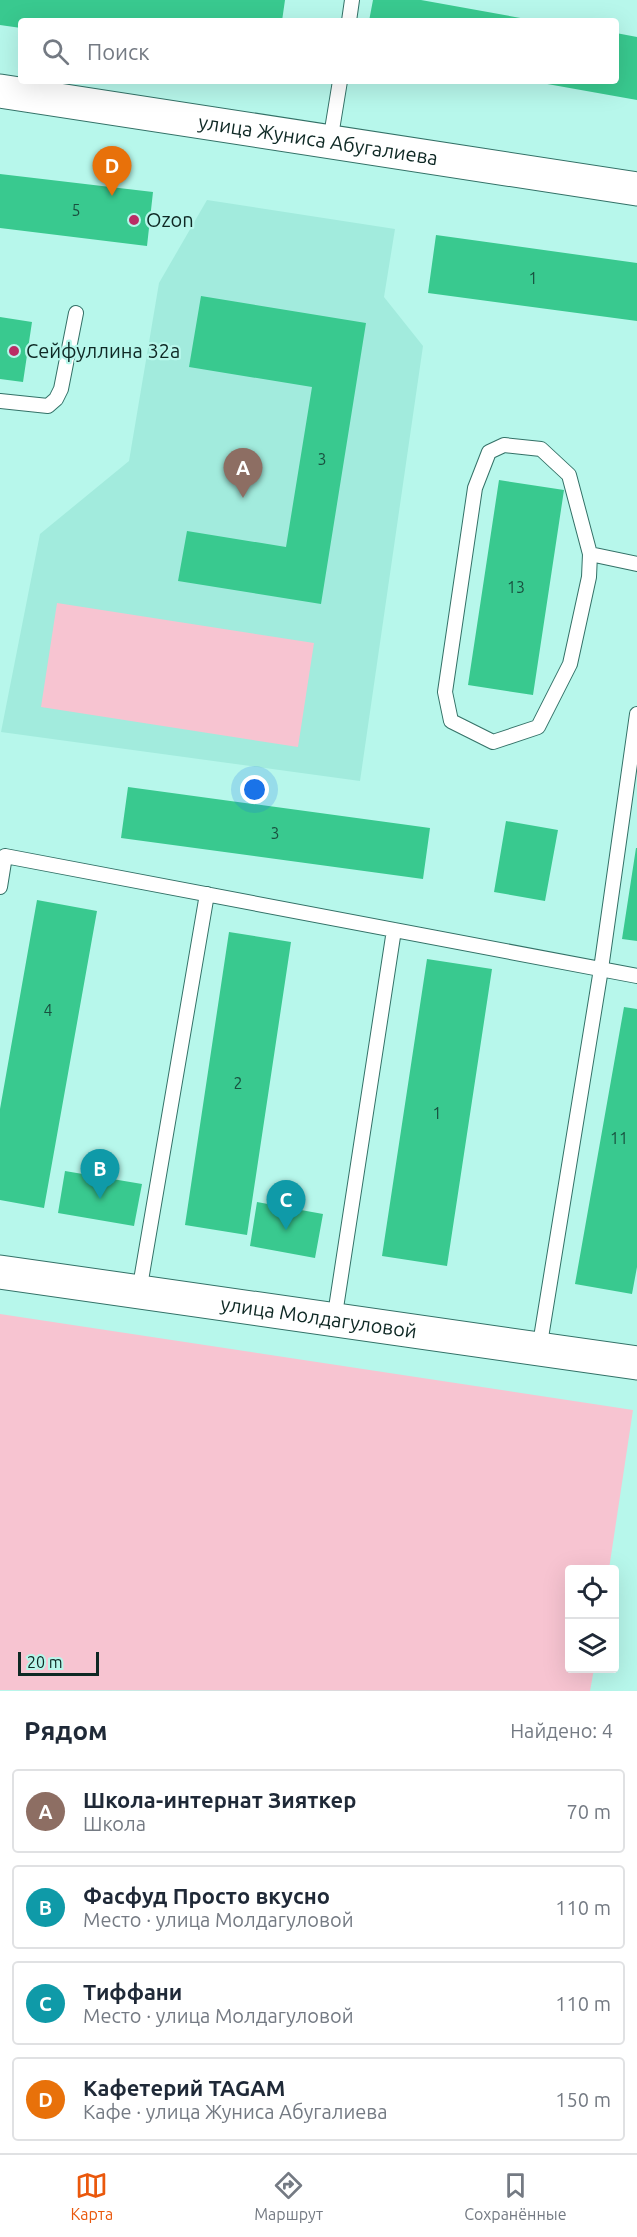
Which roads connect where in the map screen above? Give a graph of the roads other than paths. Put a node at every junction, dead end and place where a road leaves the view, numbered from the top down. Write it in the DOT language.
graph roads {
  1 [pos="352,0"];
  2 [pos="349,18"];
  3 [pos="340,84"];
  4 [pos="0,91"];
  5 [pos="0,110"];
  6 [pos="330,142"];
  7 [pos="637,189"];
  8 [pos="637,207"];
  9 [pos="76,313"];
  10 [pos="0,401"];
  11 [pos="590,554"];
  12 [pos="637,564"];
  13 [pos="637,714"];
  14 [pos="2,854"];
  15 [pos="0,887"];
  16 [pos="207,894"];
  17 [pos="394,930"];
  18 [pos="601,969"];
  19 [pos="637,976"];
  20 [pos="0,1272"];
  21 [pos="139,1293"];
  22 [pos="334,1321"];
  23 [pos="539,1350"];
  24 [pos="637,1363"];
  1 -- 2 [label="lane"];
  3 -- 6 [label="lane"];
  4 -- 6 [label="street, улица Жуниса Абугалиева"];
  5 -- 8 [label="street, улица Жуниса Абугалиева"];
  6 -- 7 [label="street, улица Жуниса Абугалиева"];
  9 -- 10 [label="lane"];
  11 -- 11 [label="lane"];
  11 -- 12 [label="lane"];
  13 -- 18 [label="lane"];
  14 -- 15 [label="lane"];
  14 -- 16 [label="lane"];
  16 -- 17 [label="lane"];
  16 -- 21 [label="lane"];
  17 -- 18 [label="lane"];
  17 -- 22 [label="lane"];
  18 -- 19 [label="lane"];
  18 -- 23 [label="lane"];
  20 -- 21 [label="street, улица Молдагуловой"];
  21 -- 22 [label="street, улица Молдагуловой"];
  22 -- 23 [label="street, улица Молдагуловой"];
  23 -- 24 [label="street, улица Молдагуловой"];
}
